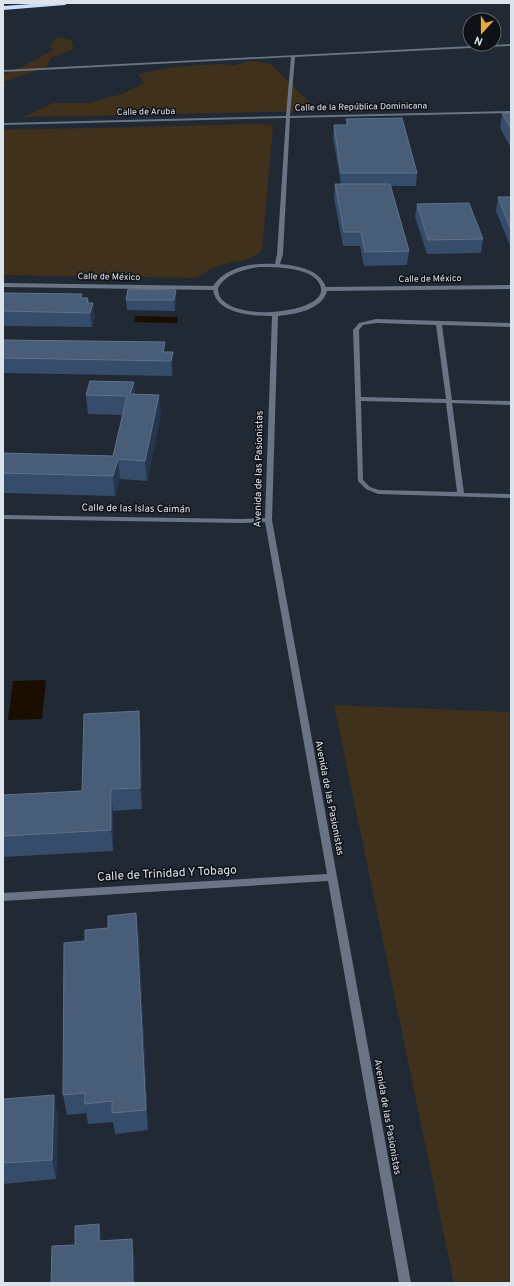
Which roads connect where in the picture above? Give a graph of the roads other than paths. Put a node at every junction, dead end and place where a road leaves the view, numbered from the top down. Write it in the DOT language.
graph roads {
  1 [pos="56,3"];
  2 [pos="65,3"];
  3 [pos="3,7"];
  4 [pos="511,45"];
  5 [pos="293,56"];
  6 [pos="3,71"];
  7 [pos="511,112"];
  8 [pos="288,117"];
  9 [pos="3,124"];
  10 [pos="277,265"];
  11 [pos="3,285"];
  12 [pos="511,287"];
  13 [pos="215,288"];
  14 [pos="324,289"];
  15 [pos="275,314"];
  16 [pos="439,323"];
  17 [pos="511,325"];
  18 [pos="358,399"];
  19 [pos="449,402"];
  20 [pos="511,403"];
  21 [pos="461,494"];
  22 [pos="511,496"];
  23 [pos="3,517"];
  24 [pos="268,520"];
  25 [pos="333,877"];
  26 [pos="3,896"];
  27 [pos="405,1283"];
  1 -- 3 [label="highway"];
  2 -- 3 [label="highway"];
  4 -- 5 [label="street"];
  5 -- 6 [label="street"];
  5 -- 8 [label="street"];
  7 -- 8 [label="street, Calle de la República Dominicana"];
  8 -- 9 [label="street, Calle de Aruba"];
  8 -- 10 [label="street, Calle de la República Dominicana"];
  10 -- 13 [label="street"];
  10 -- 14 [label="street"];
  11 -- 13 [label="street, Calle de México"];
  12 -- 14 [label="street, Calle de México"];
  13 -- 15 [label="street"];
  14 -- 15 [label="street"];
  15 -- 24 [label="street, Avenida de las Pasionistas"];
  16 -- 17 [label="street"];
  16 -- 18 [label="street"];
  16 -- 19 [label="street"];
  18 -- 19 [label="street"];
  18 -- 21 [label="street"];
  19 -- 20 [label="street"];
  19 -- 21 [label="street"];
  21 -- 22 [label="street"];
  23 -- 24 [label="street, Calle de las Islas Caimán"];
  24 -- 25 [label="street, Avenida de las Pasionistas"];
  25 -- 26 [label="street, Calle de Trinidad Y Tobago"];
  25 -- 27 [label="street, Avenida de las Pasionistas"];
}
